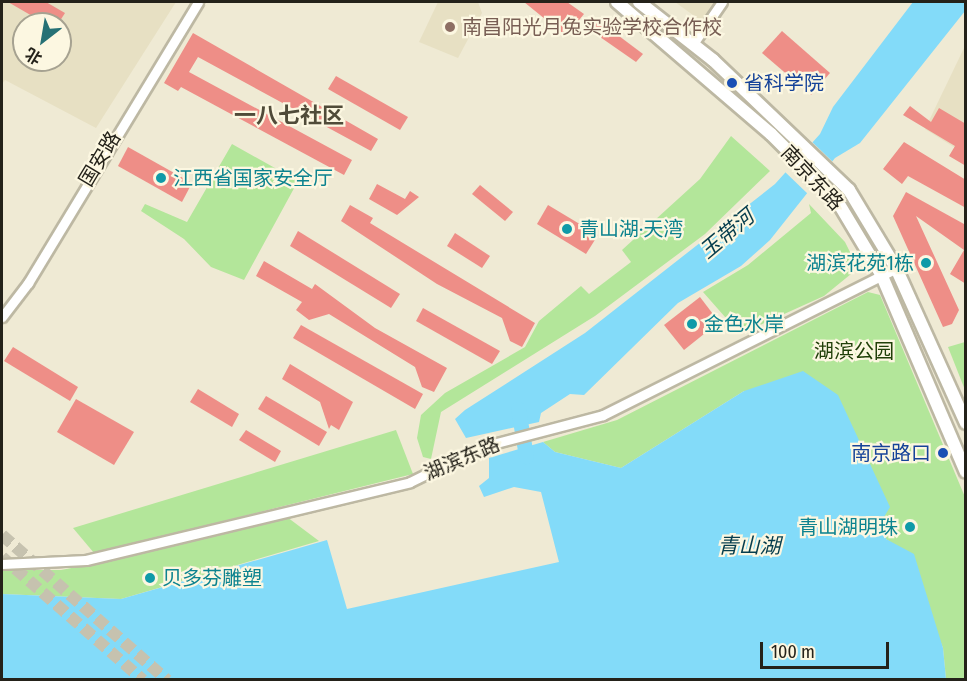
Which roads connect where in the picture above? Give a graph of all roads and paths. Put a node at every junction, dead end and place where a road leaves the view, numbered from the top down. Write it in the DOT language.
graph roads {
  1 [pos="198,2"];
  2 [pos="617,2"];
  3 [pos="639,2"];
  4 [pos="722,2"];
  5 [pos="693,44"];
  6 [pos="896,268"];
  7 [pos="881,274"];
  8 [pos="2,316"];
  9 [pos="966,423"];
  10 [pos="966,472"];
  11 [pos="2,564"];
  1 -- 8 [label="street, 国安路"];
  2 -- 7 [label="main road, 南京东路"];
  3 -- 5 [label="main road, 南京东路"];
  4 -- 5 [label="street"];
  5 -- 6 [label="main road, 南京东路"];
  6 -- 7 [label="street, 湖滨东路"];
  6 -- 9 [label="main road, 南京东路"];
  7 -- 10 [label="main road, 南京东路"];
  7 -- 11 [label="street, 湖滨东路"];
}
